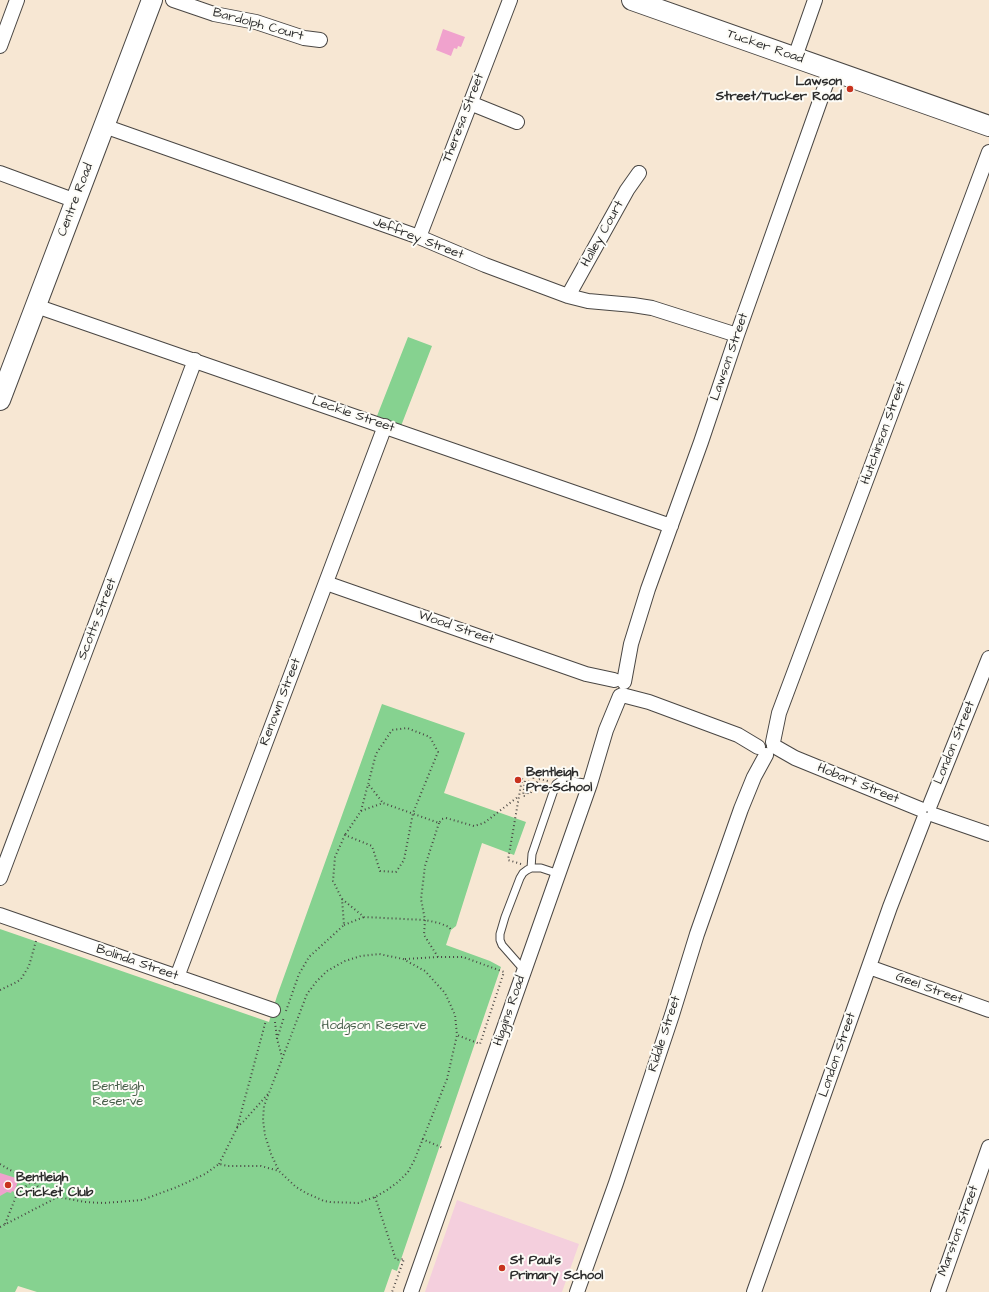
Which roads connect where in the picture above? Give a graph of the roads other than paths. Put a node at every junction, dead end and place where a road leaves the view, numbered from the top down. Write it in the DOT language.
graph roads {
  1 [pos="17,0"];
  2 [pos="152,0"];
  3 [pos="174,0"];
  4 [pos="510,0"];
  5 [pos="816,0"];
  6 [pos="637,1"];
  7 [pos="320,40"];
  8 [pos="0,46"];
  9 [pos="795,57"];
  10 [pos="831,70"];
  11 [pos="470,103"];
  12 [pos="517,122"];
  13 [pos="104,126"];
  14 [pos="989,126"];
  15 [pos="989,152"];
  16 [pos="0,173"];
  17 [pos="639,173"];
  18 [pos="76,201"];
  19 [pos="419,237"];
  20 [pos="568,296"];
  21 [pos="36,306"];
  22 [pos="737,335"];
  23 [pos="195,360"];
  24 [pos="0,400"];
  25 [pos="385,426"];
  26 [pos="671,526"];
  27 [pos="326,583"];
  28 [pos="989,658"];
  29 [pos="618,688"];
  30 [pos="766,746"];
  31 [pos="590,784"];
  32 [pos="927,812"];
  33 [pos="989,834"];
  34 [pos="531,868"];
  35 [pos="559,874"];
  36 [pos="0,878"];
  37 [pos="0,915"];
  38 [pos="868,967"];
  39 [pos="524,970"];
  40 [pos="178,977"];
  41 [pos="274,1010"];
  42 [pos="989,1010"];
  43 [pos="989,1148"];
  44 [pos="983,1183"];
  45 [pos="411,1292"];
  46 [pos="577,1292"];
  47 [pos="754,1292"];
  48 [pos="938,1292"];
  1 -- 8 [label="street"];
  2 -- 13 [label="main road, Centre Road"];
  3 -- 7 [label="street, Bardolph Court"];
  4 -- 11 [label="street, Theresa Street"];
  5 -- 9 [label="street"];
  6 -- 9 [label="main road, Tucker Road"];
  9 -- 10 [label="main road, Tucker Road"];
  10 -- 14 [label="main road, Tucker Road"];
  10 -- 22 [label="street, Lawson Street"];
  11 -- 12 [label="street"];
  11 -- 19 [label="street, Theresa Street"];
  13 -- 18 [label="main road, Centre Road"];
  13 -- 19 [label="street, Jeffrey Street"];
  15 -- 30 [label="street, Hutchinson Street"];
  16 -- 18 [label="street"];
  17 -- 20 [label="street, Halley Court"];
  18 -- 21 [label="main road, Centre Road"];
  19 -- 20 [label="street, Jeffrey Street"];
  20 -- 22 [label="street, Jeffrey Street"];
  21 -- 23 [label="street, Leckie Street"];
  21 -- 24 [label="main road, Centre Road"];
  22 -- 26 [label="street, Lawson Street"];
  23 -- 25 [label="street, Leckie Street"];
  23 -- 36 [label="street, Scotts Street"];
  25 -- 26 [label="street, Leckie Street"];
  25 -- 27 [label="street, Renown Street"];
  26 -- 29 [label="street, Lawson Street"];
  27 -- 29 [label="street, Wood Street"];
  27 -- 40 [label="street, Renown Street"];
  28 -- 32 [label="street, London Street"];
  29 -- 30 [label="street, Hobart Street"];
  29 -- 31 [label="street, Higgins Road"];
  30 -- 32 [label="street, Hobart Street"];
  30 -- 46 [label="street, Riddle Street"];
  31 -- 34 [label="lane"];
  31 -- 35 [label="street, Higgins Road"];
  32 -- 33 [label="street, Hobart Street"];
  32 -- 38 [label="street, London Street"];
  34 -- 35 [label="lane"];
  34 -- 39 [label="lane"];
  35 -- 39 [label="street, Higgins Road"];
  37 -- 40 [label="street, Bolinda Street"];
  38 -- 42 [label="street, Geel Street"];
  38 -- 47 [label="street, London Street"];
  39 -- 45 [label="street, Higgins Road"];
  40 -- 41 [label="street, Bolinda Street"];
  43 -- 44 [label="street, Marston Street"];
  44 -- 48 [label="street, Marston Street"];
}
